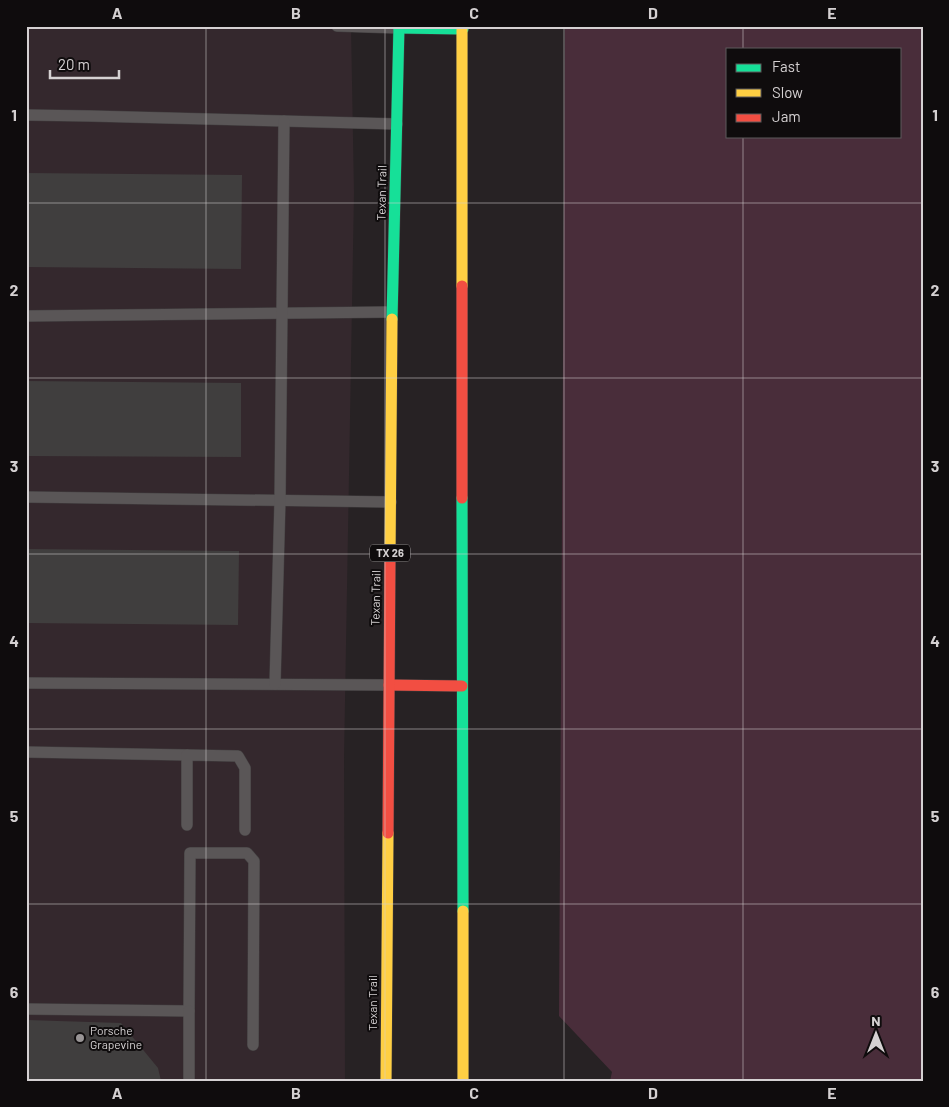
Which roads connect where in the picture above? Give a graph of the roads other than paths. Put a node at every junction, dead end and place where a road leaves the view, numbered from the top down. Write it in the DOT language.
graph roads {
  1 [pos="337,26"];
  2 [pos="399,27"];
  3 [pos="462,28"];
  4 [pos="26,115"];
  5 [pos="284,121"];
  6 [pos="397,124"];
  7 [pos="392,312"];
  8 [pos="282,313"];
  9 [pos="26,316"];
  10 [pos="26,497"];
  11 [pos="280,500"];
  12 [pos="391,502"];
  13 [pos="26,684"];
  14 [pos="275,684"];
  15 [pos="389,685"];
  16 [pos="462,686"];
  17 [pos="26,752"];
  18 [pos="187,755"];
  19 [pos="187,825"];
  20 [pos="245,830"];
  21 [pos="26,1009"];
  22 [pos="189,1011"];
  23 [pos="253,1045"];
  24 [pos="189,1081"];
  25 [pos="386,1081"];
  26 [pos="463,1081"];
  1 -- 2 [label="lane"];
  2 -- 3 [label="main road"];
  2 -- 6 [label="main road, Texan Trail / TX 26"];
  3 -- 16 [label="main road"];
  4 -- 5 [label="lane"];
  5 -- 6 [label="lane"];
  5 -- 8 [label="lane"];
  6 -- 7 [label="main road, Texan Trail / TX 26"];
  7 -- 8 [label="lane"];
  7 -- 12 [label="main road, Texan Trail / TX 26"];
  8 -- 9 [label="lane"];
  8 -- 11 [label="lane"];
  10 -- 11 [label="lane"];
  11 -- 12 [label="lane"];
  11 -- 14 [label="lane"];
  12 -- 15 [label="main road, Texan Trail / TX 26"];
  13 -- 14 [label="lane"];
  14 -- 15 [label="lane"];
  15 -- 16 [label="main road"];
  15 -- 25 [label="main road, Texan Trail / TX 26"];
  16 -- 26 [label="main road"];
  17 -- 18 [label="lane"];
  18 -- 19 [label="lane"];
  18 -- 20 [label="lane"];
  21 -- 22 [label="lane"];
  22 -- 23 [label="lane"];
  22 -- 24 [label="lane"];
}
